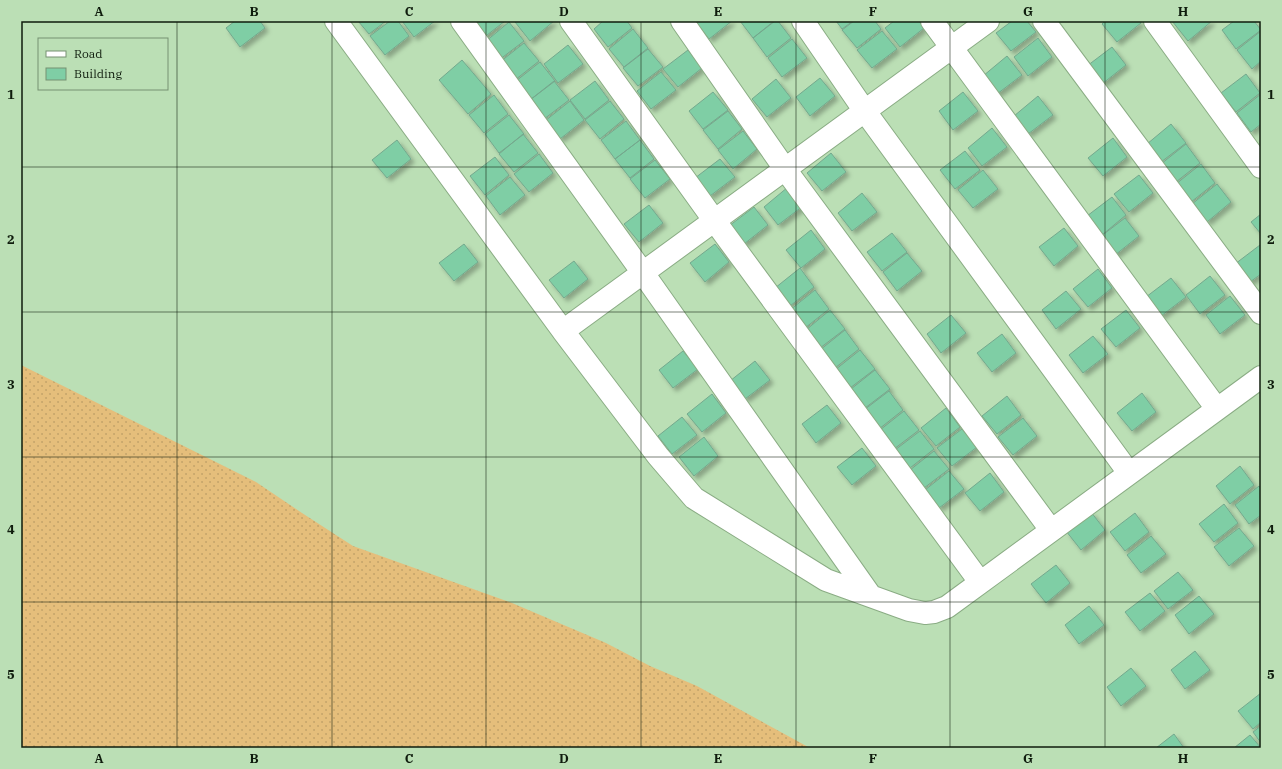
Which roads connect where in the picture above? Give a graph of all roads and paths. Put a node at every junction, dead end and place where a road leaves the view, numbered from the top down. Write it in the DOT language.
graph roads {
  1 [pos="336,21"];
  2 [pos="462,21"];
  3 [pos="571,21"];
  4 [pos="682,21"];
  5 [pos="803,21"];
  6 [pos="932,21"];
  7 [pos="988,21"];
  8 [pos="1044,21"];
  9 [pos="1155,21"];
  10 [pos="951,48"];
  11 [pos="864,110"];
  12 [pos="1261,167"];
  13 [pos="785,169"];
  14 [pos="714,220"];
  15 [pos="642,273"];
  16 [pos="1261,314"];
  17 [pos="563,331"];
  18 [pos="1261,377"];
  19 [pos="1217,409"];
  20 [pos="1129,473"];
  21 [pos="1051,530"];
  22 [pos="980,582"];
  23 [pos="870,595"];
  1 -- 17 [label="street"];
  2 -- 15 [label="street"];
  3 -- 14 [label="street"];
  4 -- 13 [label="street"];
  5 -- 11 [label="street"];
  6 -- 10 [label="street"];
  7 -- 10 [label="street"];
  8 -- 16 [label="street"];
  9 -- 12 [label="street"];
  10 -- 11 [label="street"];
  10 -- 19 [label="street"];
  11 -- 13 [label="street"];
  11 -- 20 [label="street"];
  13 -- 14 [label="street"];
  13 -- 21 [label="street"];
  14 -- 15 [label="street"];
  14 -- 22 [label="street"];
  15 -- 17 [label="street"];
  15 -- 23 [label="street"];
  17 -- 23 [label="street"];
  18 -- 19 [label="street"];
  19 -- 20 [label="street"];
  20 -- 21 [label="street"];
  21 -- 22 [label="street"];
  22 -- 23 [label="street"];
}
